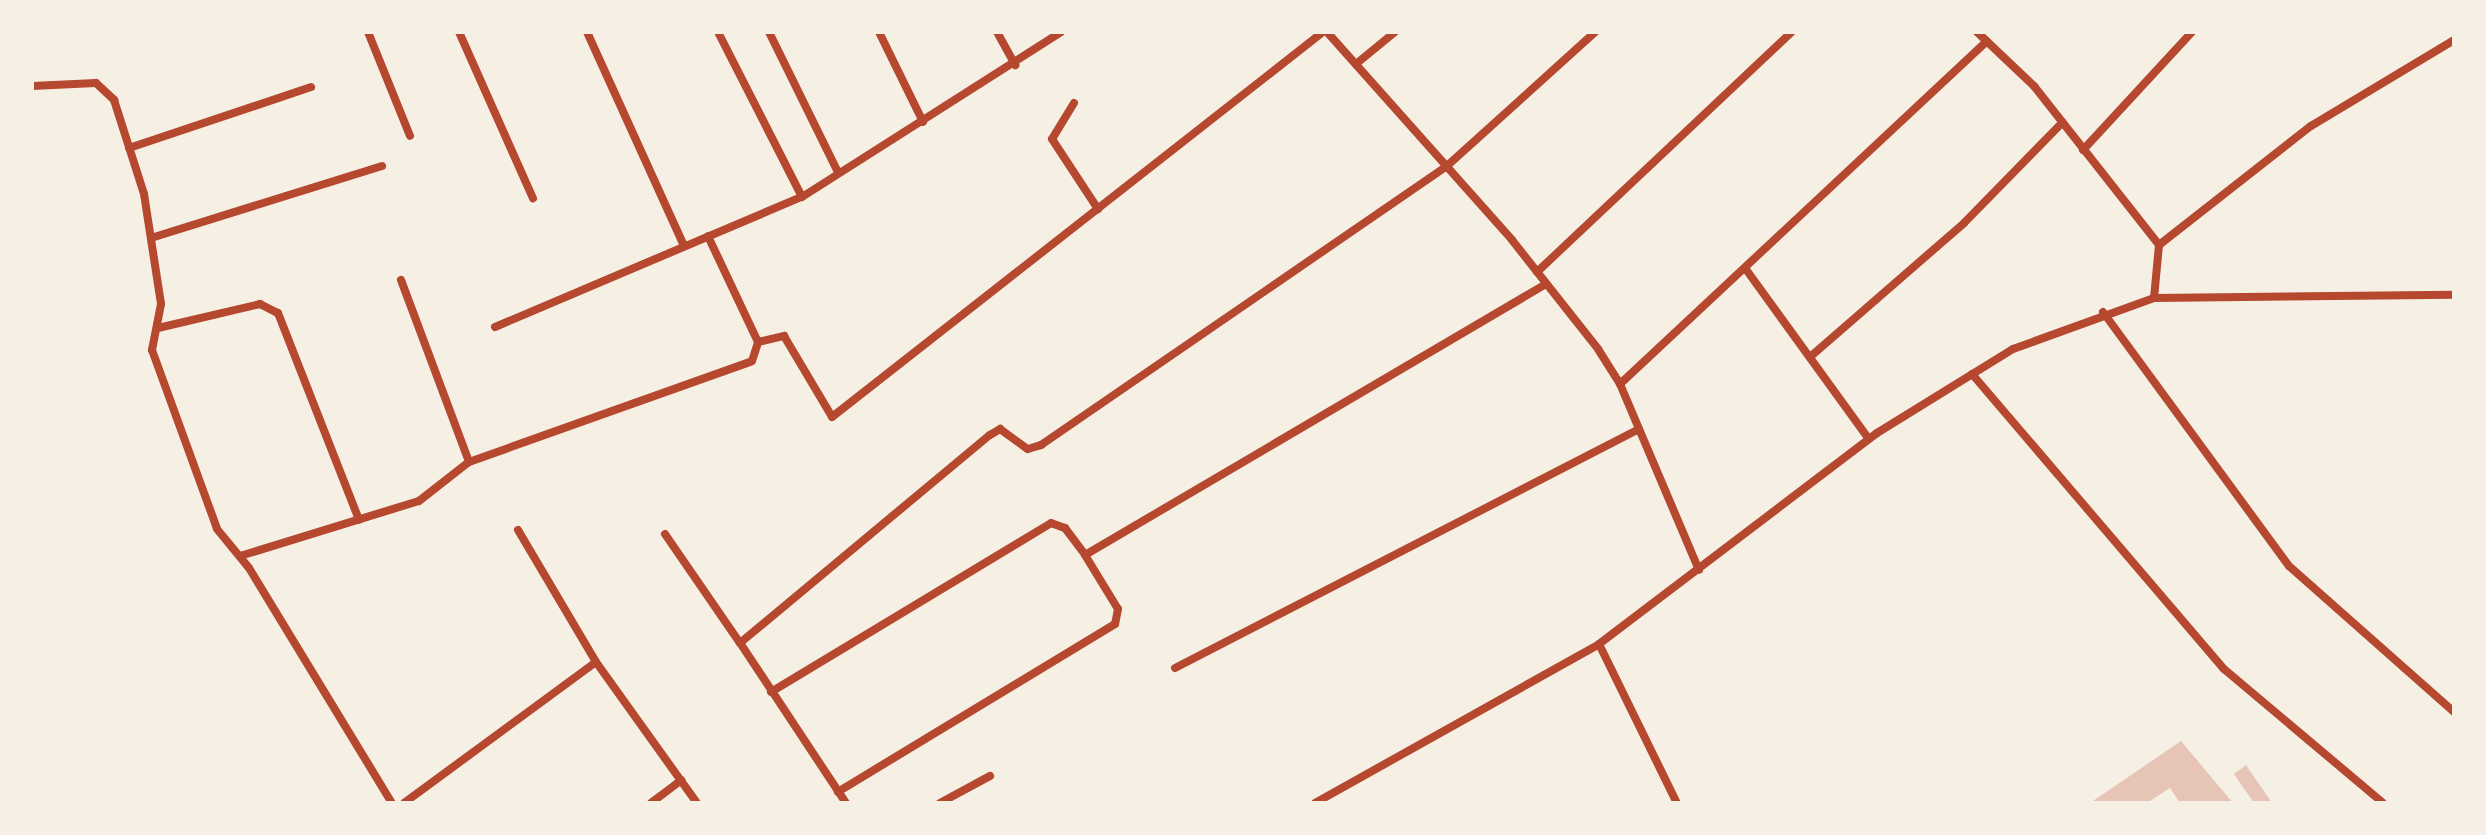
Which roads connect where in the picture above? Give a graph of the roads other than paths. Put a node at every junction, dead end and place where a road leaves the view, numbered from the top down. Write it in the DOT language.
graph roads {
  1 [pos="368,32"];
  2 [pos="459,32"];
  3 [pos="587,32"];
  4 [pos="718,32"];
  5 [pos="769,32"];
  6 [pos="879,32"];
  7 [pos="997,32"];
  8 [pos="1061,32"];
  9 [pos="1325,32"];
  10 [pos="1395,32"];
  11 [pos="1595,32"];
  12 [pos="1792,32"];
  13 [pos="1977,32"];
  14 [pos="2192,32"];
  15 [pos="2453,36"];
  16 [pos="1987,41"];
  17 [pos="1356,64"];
  18 [pos="1015,65"];
  19 [pos="32,86"];
  20 [pos="311,87"];
  21 [pos="1074,103"];
  22 [pos="923,122"];
  23 [pos="2063,122"];
  24 [pos="410,136"];
  25 [pos="129,148"];
  26 [pos="2083,150"];
  27 [pos="1448,165"];
  28 [pos="382,166"];
  29 [pos="838,172"];
  30 [pos="802,197"];
  31 [pos="533,198"];
  32 [pos="1098,209"];
  33 [pos="708,236"];
  34 [pos="151,238"];
  35 [pos="2159,245"];
  36 [pos="684,246"];
  37 [pos="1745,268"];
  38 [pos="1537,272"];
  39 [pos="401,280"];
  40 [pos="1546,284"];
  41 [pos="2454,295"];
  42 [pos="2154,298"];
  43 [pos="2103,312"];
  44 [pos="495,327"];
  45 [pos="158,328"];
  46 [pos="758,342"];
  47 [pos="1810,357"];
  48 [pos="1972,374"];
  49 [pos="1620,384"];
  50 [pos="1639,429"];
  51 [pos="1869,439"];
  52 [pos="469,462"];
  53 [pos="359,520"];
  54 [pos="518,530"];
  55 [pos="665,534"];
  56 [pos="1085,555"];
  57 [pos="240,556"];
  58 [pos="1699,570"];
  59 [pos="740,643"];
  60 [pos="1599,644"];
  61 [pos="596,662"];
  62 [pos="1175,668"];
  63 [pos="771,692"];
  64 [pos="2454,712"];
  65 [pos="990,776"];
  66 [pos="681,780"];
  67 [pos="838,792"];
  68 [pos="392,803"];
  69 [pos="404,803"];
  70 [pos="651,803"];
  71 [pos="697,803"];
  72 [pos="846,803"];
  73 [pos="940,803"];
  74 [pos="1315,803"];
  75 [pos="1677,803"];
  76 [pos="2383,803"];
  1 -- 24 [label="street"];
  2 -- 31 [label="street"];
  3 -- 36 [label="street"];
  4 -- 30 [label="street"];
  5 -- 29 [label="street"];
  6 -- 22 [label="street"];
  7 -- 18 [label="street"];
  8 -- 18 [label="street"];
  9 -- 17 [label="street"];
  9 -- 32 [label="street"];
  10 -- 17 [label="street"];
  11 -- 27 [label="street"];
  12 -- 38 [label="street"];
  13 -- 16 [label="street"];
  14 -- 26 [label="street"];
  15 -- 35 [label="street"];
  16 -- 23 [label="street"];
  16 -- 37 [label="street"];
  17 -- 27 [label="street"];
  18 -- 22 [label="street"];
  19 -- 25 [label="street"];
  20 -- 25 [label="street"];
  21 -- 32 [label="street"];
  22 -- 29 [label="street"];
  23 -- 26 [label="street"];
  23 -- 47 [label="street"];
  25 -- 34 [label="street"];
  26 -- 35 [label="street"];
  27 -- 38 [label="street"];
  27 -- 59 [label="street"];
  28 -- 34 [label="street"];
  29 -- 30 [label="street"];
  30 -- 33 [label="street"];
  32 -- 46 [label="street"];
  33 -- 36 [label="street"];
  33 -- 46 [label="street"];
  34 -- 45 [label="street"];
  35 -- 42 [label="street"];
  36 -- 44 [label="street"];
  37 -- 47 [label="street"];
  37 -- 49 [label="street"];
  38 -- 40 [label="street"];
  39 -- 52 [label="street"];
  40 -- 49 [label="street"];
  40 -- 56 [label="street"];
  41 -- 42 [label="street"];
  42 -- 43 [label="street"];
  43 -- 48 [label="street"];
  43 -- 64 [label="street"];
  45 -- 53 [label="street"];
  45 -- 57 [label="street"];
  46 -- 52 [label="street"];
  47 -- 51 [label="street"];
  48 -- 51 [label="street"];
  48 -- 76 [label="street"];
  49 -- 50 [label="street"];
  50 -- 58 [label="street"];
  50 -- 62 [label="street"];
  51 -- 58 [label="street"];
  52 -- 53 [label="street"];
  53 -- 57 [label="street"];
  54 -- 61 [label="street"];
  55 -- 59 [label="street"];
  56 -- 63 [label="street"];
  56 -- 67 [label="street"];
  57 -- 68 [label="street"];
  58 -- 60 [label="street"];
  59 -- 63 [label="street"];
  60 -- 74 [label="street"];
  60 -- 75 [label="street"];
  61 -- 66 [label="street"];
  61 -- 69 [label="street"];
  63 -- 67 [label="street"];
  65 -- 73 [label="street"];
  66 -- 70 [label="street"];
  66 -- 71 [label="street"];
  67 -- 72 [label="street"];
}
